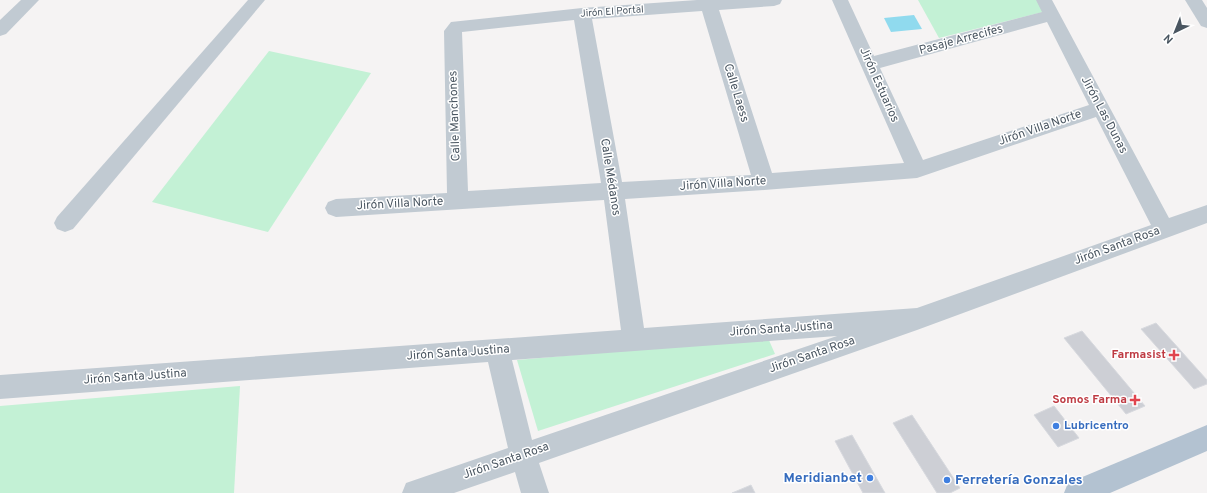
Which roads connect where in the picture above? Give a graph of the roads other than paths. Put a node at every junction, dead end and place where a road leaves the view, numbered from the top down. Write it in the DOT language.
graph roads {
  1 [pos="257,0"];
  2 [pos="774,0"];
  3 [pos="840,0"];
  4 [pos="1193,0"];
  5 [pos="30,1"];
  6 [pos="709,5"];
  7 [pos="1048,7"];
  8 [pos="0,8"];
  9 [pos="582,14"];
  10 [pos="1207,22"];
  11 [pos="0,30"];
  12 [pos="453,31"];
  13 [pos="869,64"];
  14 [pos="1101,108"];
  15 [pos="917,170"];
  16 [pos="764,182"];
  17 [pos="613,191"];
  18 [pos="458,201"];
  19 [pos="336,208"];
  20 [pos="1207,214"];
  21 [pos="65,223"];
  22 [pos="1164,229"];
  23 [pos="916,319"];
  24 [pos="634,340"];
  25 [pos="497,350"];
  26 [pos="0,387"];
  27 [pos="1207,438"];
  28 [pos="523,455"];
  29 [pos="416,493"];
  30 [pos="535,493"];
  31 [pos="1078,493"];
  1 -- 21 [label="street"];
  2 -- 6 [label="street, Jirón El Portal"];
  3 -- 13 [label="street, Jirón Estuarios"];
  4 -- 10 [label="street"];
  5 -- 8 [label="street"];
  5 -- 11 [label="street"];
  6 -- 9 [label="street, Jirón El Portal"];
  6 -- 16 [label="street, Calle Laess"];
  7 -- 13 [label="street, Pasaje Arrecifes"];
  7 -- 14 [label="street, Jirón Las Dunas"];
  9 -- 12 [label="street, Jirón El Portal"];
  9 -- 17 [label="street, Calle Médanos"];
  12 -- 18 [label="street, Calle Manchones"];
  13 -- 15 [label="street, Jirón Estuarios"];
  14 -- 15 [label="street, Jirón Villa Norte"];
  14 -- 22 [label="street, Jirón Las Dunas"];
  15 -- 16 [label="street, Jirón Villa Norte"];
  16 -- 17 [label="street, Jirón Villa Norte"];
  17 -- 18 [label="street, Jirón Villa Norte"];
  17 -- 24 [label="street, Calle Médanos"];
  18 -- 19 [label="street, Jirón Villa Norte"];
  20 -- 22 [label="street, Jirón Santa Rosa"];
  22 -- 23 [label="street, Jirón Santa Rosa"];
  23 -- 24 [label="street, Jirón Santa Justina"];
  23 -- 28 [label="street, Jirón Santa Rosa"];
  24 -- 25 [label="street, Jirón Santa Justina"];
  25 -- 26 [label="street, Jirón Santa Justina"];
  25 -- 28 [label="street"];
  27 -- 31 [label="main road"];
  28 -- 29 [label="street, Jirón Santa Rosa"];
  28 -- 30 [label="street"];
}
